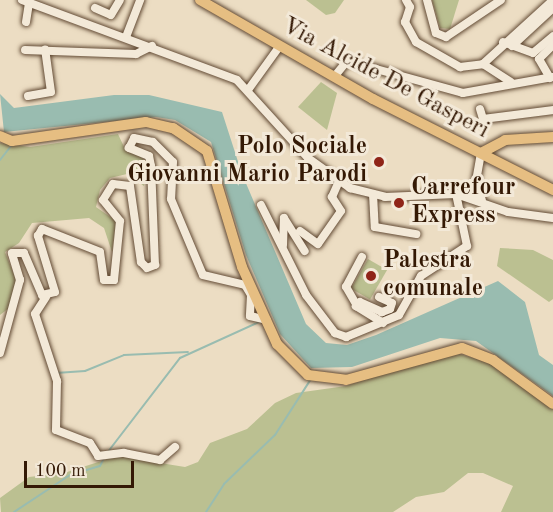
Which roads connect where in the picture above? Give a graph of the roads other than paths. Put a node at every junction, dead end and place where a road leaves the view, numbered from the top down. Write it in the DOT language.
graph roads {
  1 [pos="120,0"];
  2 [pos="140,0"];
  3 [pos="200,0"];
  4 [pos="406,0"];
  5 [pos="427,0"];
  6 [pos="501,0"];
  7 [pos="553,0"];
  8 [pos="25,1"];
  9 [pos="95,8"];
  10 [pos="553,8"];
  11 [pos="26,22"];
  12 [pos="553,36"];
  13 [pos="126,37"];
  14 [pos="503,42"];
  15 [pos="553,45"];
  16 [pos="152,46"];
  17 [pos="512,46"];
  18 [pos="279,47"];
  19 [pos="45,49"];
  20 [pos="26,50"];
  21 [pos="483,64"];
  22 [pos="552,75"];
  23 [pos="334,77"];
  24 [pos="511,82"];
  25 [pos="248,90"];
  26 [pos="28,96"];
  27 [pos="480,109"];
  28 [pos="553,110"];
  29 [pos="0,136"];
  30 [pos="553,137"];
  31 [pos="481,153"];
  32 [pos="339,181"];
  33 [pos="553,190"];
  34 [pos="372,194"];
  35 [pos="456,194"];
  36 [pos="482,200"];
  37 [pos="261,205"];
  38 [pos="553,218"];
  39 [pos="300,231"];
  40 [pos="416,234"];
  41 [pos="283,245"];
  42 [pos="305,251"];
  43 [pos="362,257"];
  44 [pos="46,297"];
  45 [pos="379,297"];
  46 [pos="356,304"];
  47 [pos="267,320"];
  48 [pos="383,323"];
  49 [pos="0,353"];
  50 [pos="553,404"];
  51 [pos="175,447"];
  1 -- 9 [label="street"];
  2 -- 13 [label="street"];
  3 -- 18 [label="main road, Via Alcide De Gasperi"];
  4 -- 21 [label="street"];
  5 -- 6 [label="street"];
  7 -- 14 [label="street"];
  8 -- 11 [label="street"];
  8 -- 13 [label="street"];
  10 -- 17 [label="street"];
  12 -- 17 [label="street"];
  13 -- 16 [label="street"];
  14 -- 17 [label="street"];
  14 -- 21 [label="street"];
  15 -- 22 [label="street"];
  16 -- 19 [label="street"];
  16 -- 25 [label="street"];
  18 -- 23 [label="main road, Via Alcide De Gasperi"];
  18 -- 25 [label="street"];
  19 -- 20 [label="street"];
  19 -- 26 [label="street"];
  21 -- 24 [label="street"];
  22 -- 24 [label="street"];
  23 -- 24 [label="street"];
  23 -- 31 [label="main road, Via Alcide De Gasperi"];
  25 -- 32 [label="street"];
  27 -- 28 [label="street"];
  29 -- 47 [label="main road"];
  30 -- 31 [label="main road"];
  31 -- 33 [label="main road, Via Alcide De Gasperi"];
  31 -- 36 [label="street"];
  32 -- 34 [label="street"];
  32 -- 39 [label="street"];
  34 -- 35 [label="street"];
  34 -- 40 [label="street"];
  35 -- 36 [label="street"];
  35 -- 48 [label="street"];
  36 -- 38 [label="street"];
  37 -- 41 [label="street"];
  41 -- 42 [label="street"];
  41 -- 48 [label="street"];
  43 -- 46 [label="street"];
  44 -- 47 [label="street"];
  44 -- 49 [label="street"];
  44 -- 51 [label="street"];
  45 -- 46 [label="street"];
  46 -- 48 [label="street"];
  47 -- 50 [label="main road"];
}
